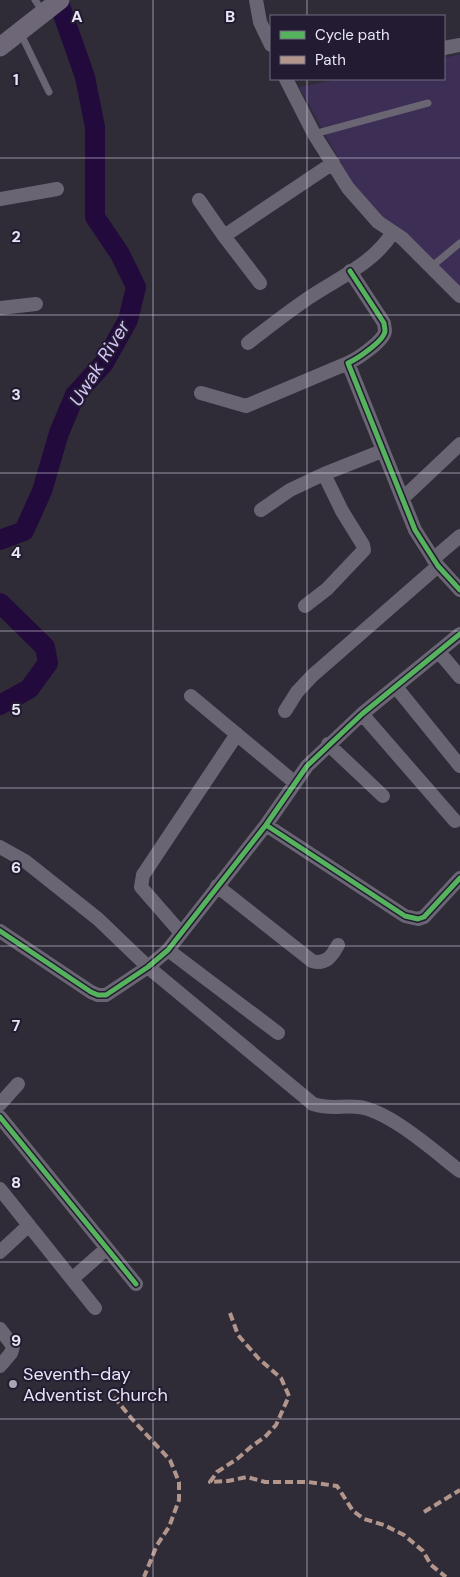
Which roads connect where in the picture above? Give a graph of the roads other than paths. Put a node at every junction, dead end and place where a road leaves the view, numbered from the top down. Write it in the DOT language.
graph roads {
  1 [pos="256,0"];
  2 [pos="47,5"];
  3 [pos="20,32"];
  4 [pos="270,43"];
  5 [pos="460,45"];
  6 [pos="0,47"];
  7 [pos="445,48"];
  8 [pos="287,80"];
  9 [pos="50,92"];
  10 [pos="428,103"];
  11 [pos="314,134"];
  12 [pos="333,164"];
  13 [pos="57,189"];
  14 [pos="0,199"];
  15 [pos="198,200"];
  16 [pos="393,232"];
  17 [pos="224,236"];
  18 [pos="460,242"];
  19 [pos="430,267"];
  20 [pos="350,272"];
  21 [pos="260,283"];
  22 [pos="460,296"];
  23 [pos="36,304"];
  24 [pos="0,308"];
  25 [pos="248,343"];
  26 [pos="348,363"];
  27 [pos="201,393"];
  28 [pos="460,444"];
  29 [pos="382,450"];
  30 [pos="324,474"];
  31 [pos="403,498"];
  32 [pos="261,510"];
  33 [pos="460,536"];
  34 [pos="435,562"];
  35 [pos="460,590"];
  36 [pos="305,606"];
  37 [pos="460,634"];
  38 [pos="439,652"];
  39 [pos="460,677"];
  40 [pos="396,687"];
  41 [pos="191,696"];
  42 [pos="285,711"];
  43 [pos="362,714"];
  44 [pos="237,734"];
  45 [pos="328,744"];
  46 [pos="460,766"];
  47 [pos="294,782"];
  48 [pos="383,796"];
  49 [pos="455,820"];
  50 [pos="266,825"];
  51 [pos="0,847"];
  52 [pos="460,878"];
  53 [pos="218,886"];
  54 [pos="0,931"];
  55 [pos="181,933"];
  56 [pos="338,946"];
  57 [pos="168,950"];
  58 [pos="148,967"];
  59 [pos="278,1032"];
  60 [pos="18,1084"];
  61 [pos="0,1104"];
  62 [pos="0,1116"];
  63 [pos="460,1171"];
  64 [pos="0,1189"];
  65 [pos="29,1225"];
  66 [pos="106,1249"];
  67 [pos="0,1252"];
  68 [pos="72,1279"];
  69 [pos="136,1284"];
  70 [pos="95,1308"];
  71 [pos="0,1329"];
  72 [pos="0,1366"];
  1 -- 4 [label="street"];
  2 -- 3 [label="main road"];
  3 -- 6 [label="main road"];
  3 -- 9 [label="lane"];
  5 -- 7 [label="street"];
  8 -- 11 [label="street"];
  10 -- 11 [label="lane"];
  11 -- 12 [label="street"];
  12 -- 16 [label="street"];
  12 -- 17 [label="street"];
  13 -- 14 [label="street"];
  15 -- 17 [label="street"];
  16 -- 19 [label="street"];
  16 -- 20 [label="street"];
  17 -- 21 [label="street"];
  18 -- 19 [label="lane"];
  19 -- 22 [label="street"];
  20 -- 25 [label="street"];
  20 -- 26 [label="street"];
  23 -- 24 [label="street"];
  26 -- 27 [label="street"];
  26 -- 29 [label="street"];
  28 -- 31 [label="street"];
  29 -- 30 [label="street"];
  29 -- 31 [label="street"];
  30 -- 32 [label="street"];
  30 -- 36 [label="street"];
  31 -- 34 [label="street"];
  33 -- 34 [label="street"];
  34 -- 35 [label="street"];
  34 -- 42 [label="street"];
  37 -- 38 [label="street"];
  38 -- 39 [label="street"];
  38 -- 40 [label="street"];
  40 -- 43 [label="street"];
  40 -- 46 [label="street"];
  41 -- 44 [label="street"];
  43 -- 45 [label="street"];
  43 -- 49 [label="street"];
  44 -- 47 [label="street"];
  44 -- 55 [label="street"];
  45 -- 47 [label="street"];
  45 -- 48 [label="street"];
  47 -- 50 [label="street"];
  50 -- 52 [label="street"];
  50 -- 53 [label="street"];
  51 -- 58 [label="street"];
  53 -- 55 [label="street"];
  53 -- 56 [label="street"];
  54 -- 58 [label="street"];
  55 -- 57 [label="street"];
  57 -- 58 [label="street"];
  57 -- 59 [label="street"];
  58 -- 63 [label="street"];
  60 -- 61 [label="street"];
  62 -- 66 [label="street"];
  64 -- 65 [label="street"];
  65 -- 67 [label="street"];
  65 -- 68 [label="street"];
  66 -- 68 [label="street"];
  66 -- 69 [label="street"];
  68 -- 70 [label="street"];
  71 -- 72 [label="street"];
}
